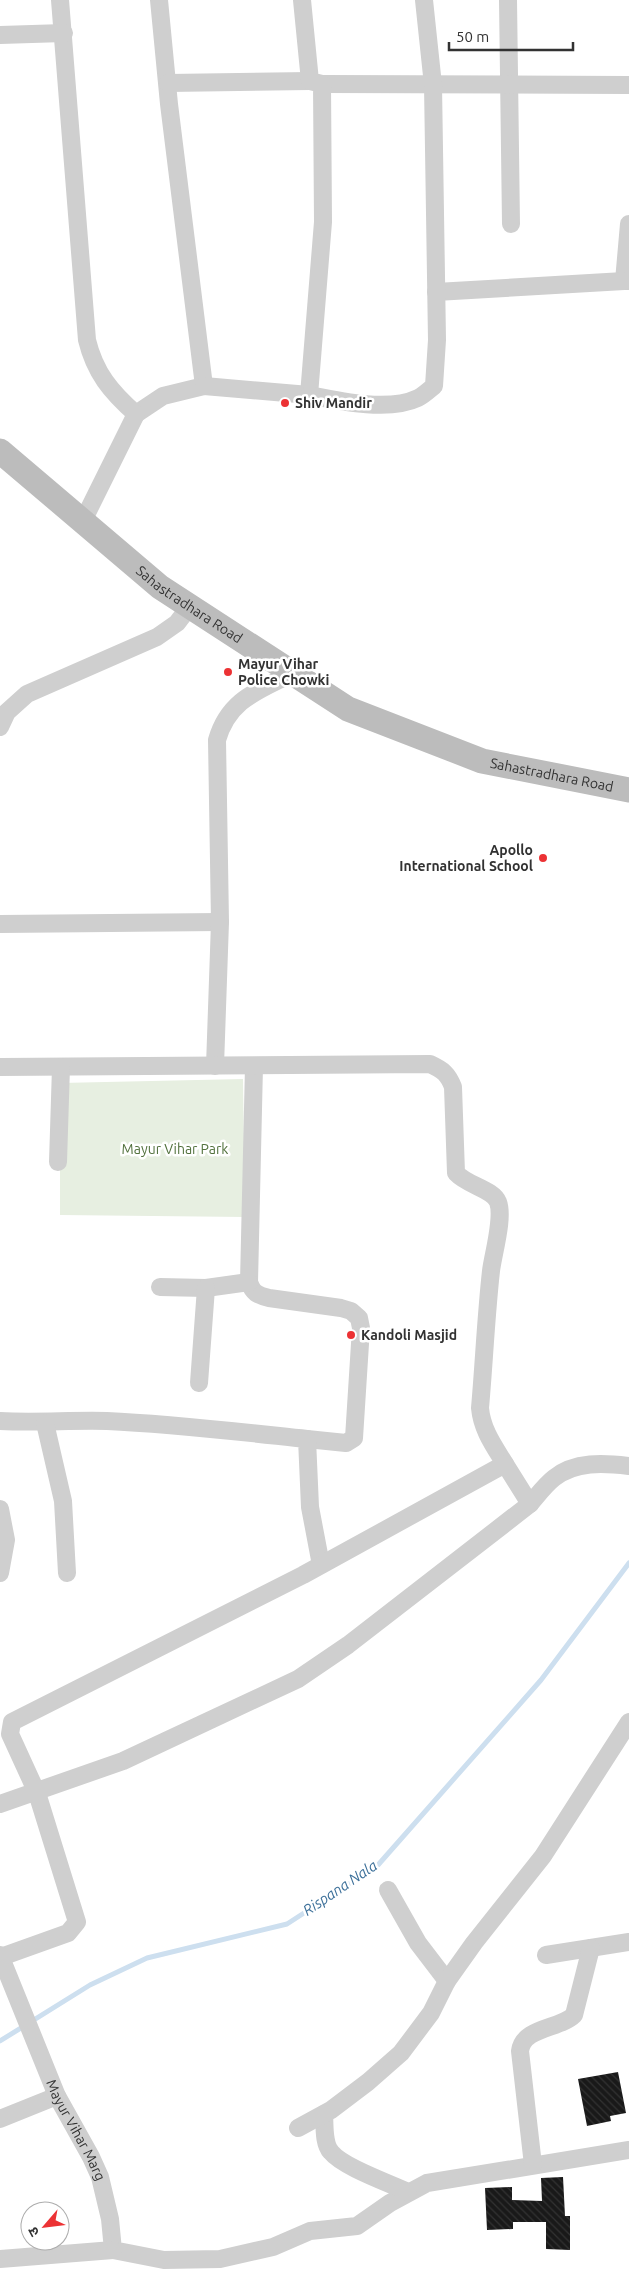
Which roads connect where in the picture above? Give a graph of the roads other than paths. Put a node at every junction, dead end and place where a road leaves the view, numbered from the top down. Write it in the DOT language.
graph roads {
  1 [pos="60,0"];
  2 [pos="160,0"];
  3 [pos="302,0"];
  4 [pos="424,0"];
  5 [pos="508,0"];
  6 [pos="64,33"];
  7 [pos="0,35"];
  8 [pos="316,82"];
  9 [pos="168,83"];
  10 [pos="433,85"];
  11 [pos="629,85"];
  12 [pos="509,86"];
  13 [pos="511,224"];
  14 [pos="629,224"];
  15 [pos="626,281"];
  16 [pos="436,292"];
  17 [pos="204,386"];
  18 [pos="308,395"];
  19 [pos="136,414"];
  20 [pos="0,451"];
  21 [pos="83,521"];
  22 [pos="190,606"];
  23 [pos="293,673"];
  24 [pos="0,727"];
  25 [pos="629,790"];
  26 [pos="220,922"];
  27 [pos="0,924"];
  28 [pos="215,1066"];
  29 [pos="254,1066"];
  30 [pos="0,1067"];
  31 [pos="61,1067"];
  32 [pos="58,1162"];
  33 [pos="249,1282"];
  34 [pos="160,1287"];
  35 [pos="206,1288"];
  36 [pos="199,1383"];
  37 [pos="0,1421"];
  38 [pos="44,1423"];
  39 [pos="308,1439"];
  40 [pos="505,1464"];
  41 [pos="629,1466"];
  42 [pos="530,1504"];
  43 [pos="0,1509"];
  44 [pos="321,1565"];
  45 [pos="0,1573"];
  46 [pos="67,1573"];
  47 [pos="629,1722"];
  48 [pos="37,1792"];
  49 [pos="0,1804"];
  50 [pos="388,1890"];
  51 [pos="629,1942"];
  52 [pos="591,1948"];
  53 [pos="546,1955"];
  54 [pos="2,1965"];
  55 [pos="447,1981"];
  56 [pos="57,2096"];
  57 [pos="324,2114"];
  58 [pos="0,2119"];
  59 [pos="298,2128"];
  60 [pos="629,2150"];
  61 [pos="533,2165"];
  62 [pos="408,2192"];
  63 [pos="113,2250"];
  64 [pos="0,2259"];
  65 [pos="164,2265"];
  1 -- 6 [label="street"];
  2 -- 9 [label="street"];
  3 -- 8 [label="street"];
  4 -- 10 [label="street"];
  5 -- 12 [label="street"];
  6 -- 7 [label="street"];
  6 -- 19 [label="street"];
  8 -- 9 [label="street"];
  8 -- 10 [label="street"];
  8 -- 18 [label="street"];
  9 -- 17 [label="street"];
  10 -- 12 [label="street"];
  10 -- 16 [label="street"];
  11 -- 12 [label="street"];
  12 -- 13 [label="street"];
  14 -- 15 [label="street"];
  15 -- 16 [label="street"];
  16 -- 18 [label="street"];
  17 -- 18 [label="street"];
  17 -- 19 [label="street"];
  19 -- 21 [label="street"];
  20 -- 21 [label="main road, Sahastradhara Road"];
  21 -- 22 [label="main road, Sahastradhara Road"];
  22 -- 23 [label="main road, Sahastradhara Road"];
  22 -- 24 [label="street"];
  23 -- 25 [label="main road, Sahastradhara Road"];
  23 -- 26 [label="street"];
  26 -- 27 [label="street"];
  26 -- 28 [label="street"];
  28 -- 29 [label="street"];
  28 -- 31 [label="street"];
  29 -- 33 [label="street"];
  29 -- 40 [label="street"];
  30 -- 31 [label="street"];
  31 -- 32 [label="street"];
  33 -- 35 [label="street"];
  33 -- 39 [label="street"];
  34 -- 35 [label="street"];
  35 -- 36 [label="street"];
  37 -- 38 [label="street"];
  38 -- 39 [label="street"];
  38 -- 46 [label="street"];
  39 -- 44 [label="street"];
  40 -- 42 [label="street"];
  40 -- 44 [label="street"];
  41 -- 42 [label="street"];
  42 -- 48 [label="street"];
  43 -- 45 [label="street"];
  44 -- 48 [label="street"];
  47 -- 55 [label="street"];
  48 -- 49 [label="street"];
  48 -- 54 [label="street"];
  50 -- 55 [label="street"];
  51 -- 52 [label="street"];
  52 -- 53 [label="street"];
  52 -- 61 [label="street"];
  54 -- 56 [label="street, Mayur Vihar Marg"];
  55 -- 57 [label="street"];
  56 -- 58 [label="street"];
  56 -- 63 [label="street, Mayur Vihar Marg"];
  57 -- 59 [label="street"];
  57 -- 62 [label="street"];
  60 -- 61 [label="street"];
  61 -- 62 [label="street"];
  62 -- 65 [label="street"];
  63 -- 64 [label="street"];
  63 -- 65 [label="street"];
}
